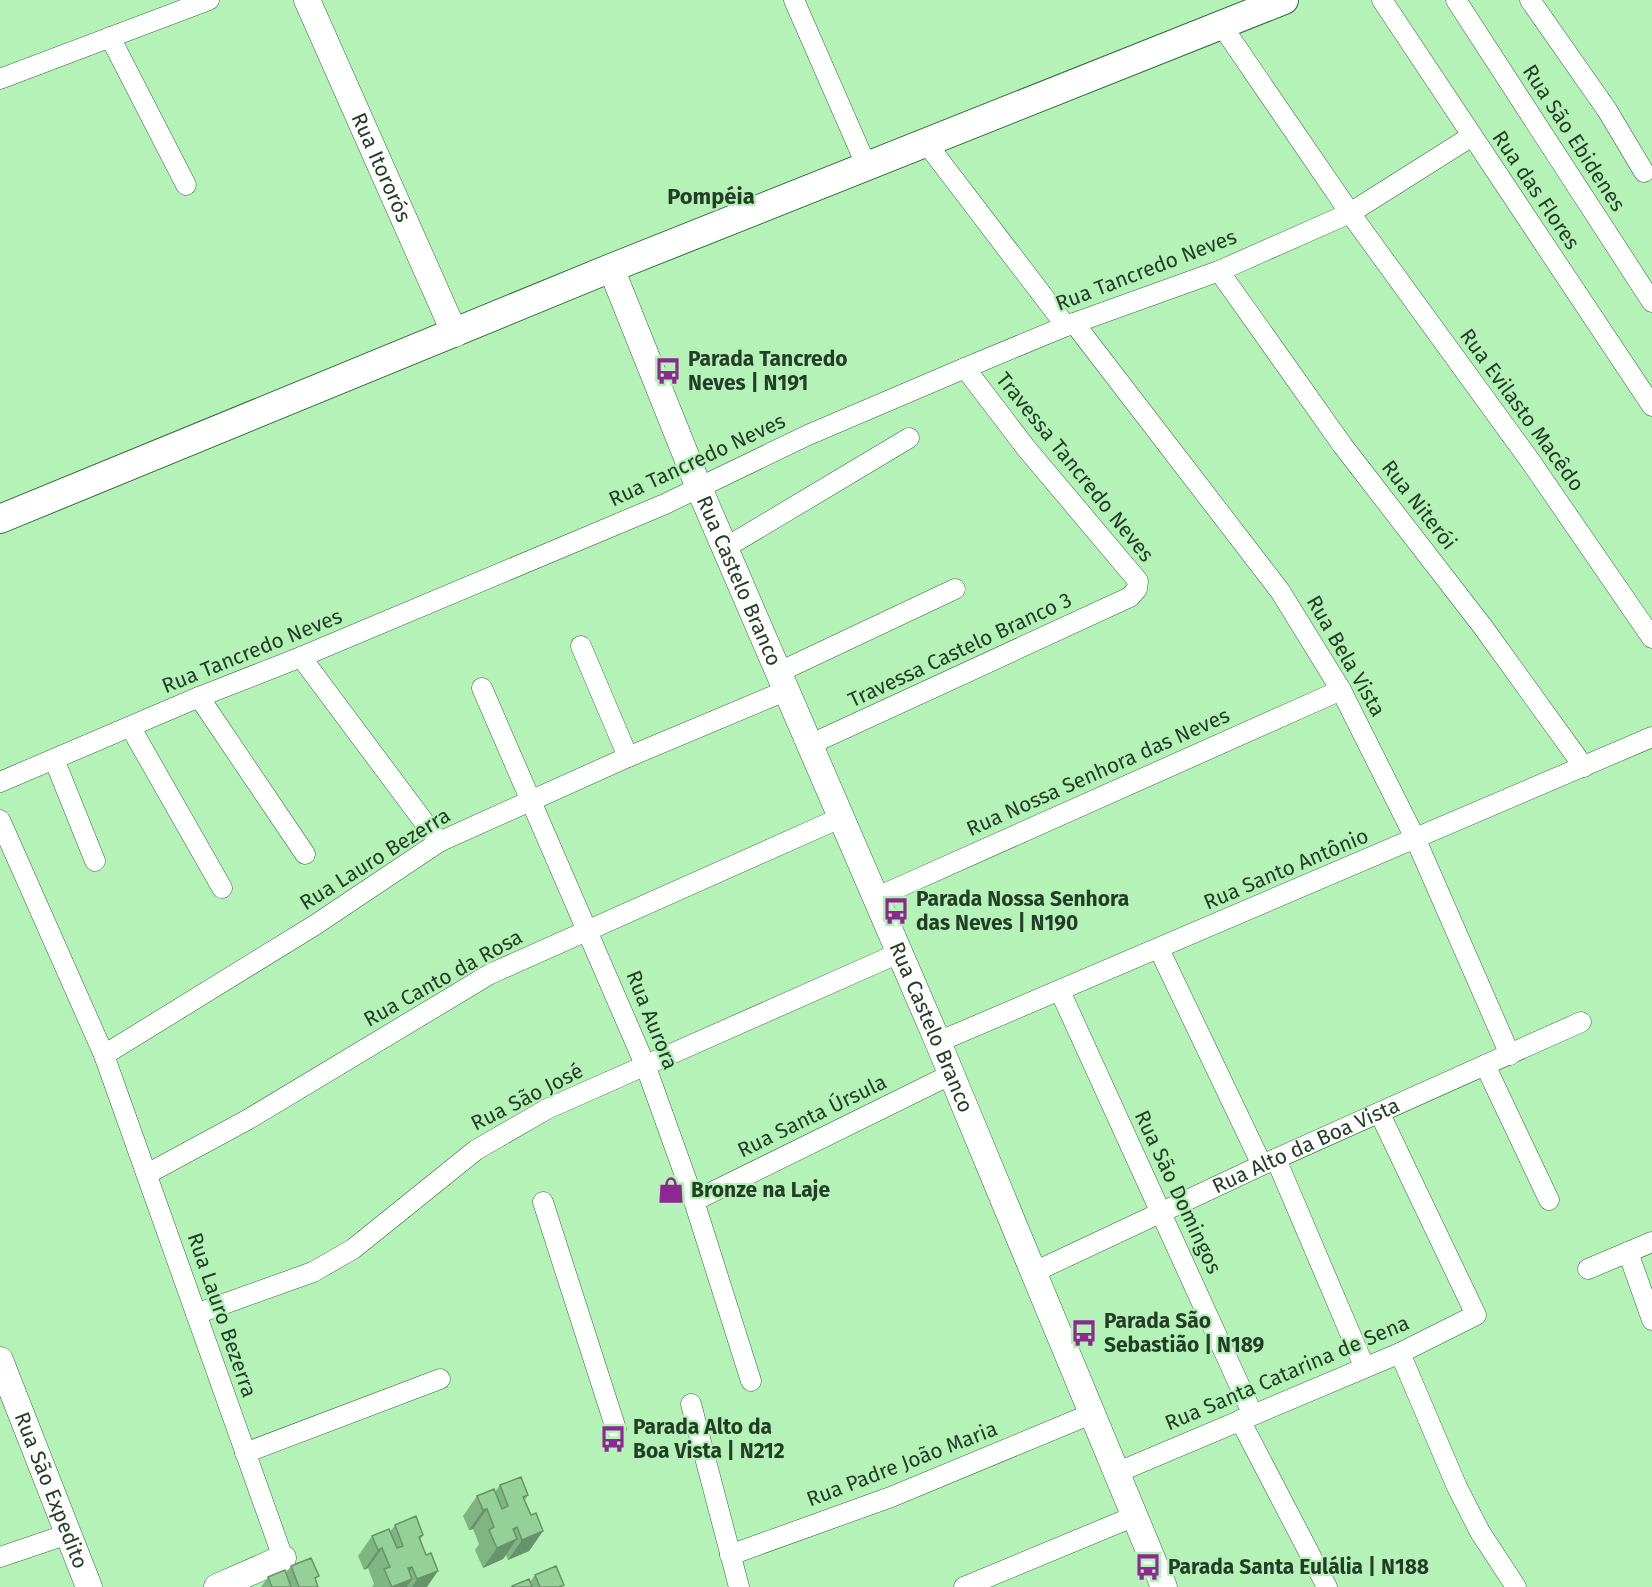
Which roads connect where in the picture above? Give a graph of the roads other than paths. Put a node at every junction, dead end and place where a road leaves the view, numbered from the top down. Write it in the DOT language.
graph roads {
  1 [pos="209,0"];
  2 [pos="307,0"];
  3 [pos="794,0"];
  4 [pos="1284,0"];
  5 [pos="1382,0"];
  6 [pos="1456,0"];
  7 [pos="1530,0"];
  8 [pos="1222,26"];
  9 [pos="110,37"];
  10 [pos="0,79"];
  11 [pos="1472,136"];
  12 [pos="927,144"];
  13 [pos="867,166"];
  14 [pos="1644,172"];
  15 [pos="186,185"];
  16 [pos="1350,213"];
  17 [pos="611,268"];
  18 [pos="1219,271"];
  19 [pos="1652,302"];
  20 [pos="1070,324"];
  21 [pos="455,334"];
  22 [pos="965,368"];
  23 [pos="1652,406"];
  24 [pos="909,438"];
  25 [pos="699,488"];
  26 [pos="0,519"];
  27 [pos="725,548"];
  28 [pos="955,589"];
  29 [pos="1130,597"];
  30 [pos="1652,638"];
  31 [pos="580,646"];
  32 [pos="301,657"];
  33 [pos="781,682"];
  34 [pos="482,687"];
  35 [pos="1341,690"];
  36 [pos="199,697"];
  37 [pos="131,728"];
  38 [pos="1652,737"];
  39 [pos="809,745"];
  40 [pos="628,757"];
  41 [pos="54,759"];
  42 [pos="1584,767"];
  43 [pos="0,782"];
  44 [pos="532,799"];
  45 [pos="840,818"];
  46 [pos="0,820"];
  47 [pos="1416,840"];
  48 [pos="440,842"];
  49 [pos="305,854"];
  50 [pos="94,861"];
  51 [pos="222,888"];
  52 [pos="875,898"];
  53 [pos="588,929"];
  54 [pos="1159,949"];
  55 [pos="899,953"];
  56 [pos="1059,991"];
  57 [pos="1581,1022"];
  58 [pos="938,1042"];
  59 [pos="104,1055"];
  60 [pos="1510,1055"];
  61 [pos="1485,1065"];
  62 [pos="646,1066"];
  63 [pos="952,1074"];
  64 [pos="1380,1114"];
  65 [pos="1269,1162"];
  66 [pos="147,1174"];
  67 [pos="1549,1200"];
  68 [pos="694,1201"];
  69 [pos="543,1202"];
  70 [pos="1163,1214"];
  71 [pos="1652,1242"];
  72 [pos="1628,1252"];
  73 [pos="1588,1269"];
  74 [pos="1032,1273"];
  75 [pos="196,1314"];
  76 [pos="1652,1320"];
  77 [pos="1400,1353"];
  78 [pos="0,1360"];
  79 [pos="1364,1366"];
  80 [pos="440,1379"];
  81 [pos="751,1381"];
  82 [pos="691,1404"];
  83 [pos="1091,1414"];
  84 [pos="1246,1417"];
  85 [pos="616,1430"];
  86 [pos="245,1453"];
  87 [pos="1116,1473"];
  88 [pos="1135,1516"];
  89 [pos="68,1534"];
  90 [pos="730,1555"];
  91 [pos="0,1557"];
  92 [pos="283,1558"];
  93 [pos="89,1587"];
  94 [pos="217,1587"];
  95 [pos="740,1587"];
  96 [pos="964,1587"];
  97 [pos="1164,1587"];
  98 [pos="1327,1587"];
  99 [pos="1516,1587"];
  1 -- 9 [label="street"];
  2 -- 21 [label="street, Rua Itororós"];
  3 -- 13 [label="street"];
  4 -- 8 [label="main road"];
  5 -- 11 [label="street, Rua das Flores"];
  6 -- 19 [label="street, Rua São Ebidenes"];
  7 -- 14 [label="street"];
  8 -- 12 [label="main road"];
  8 -- 16 [label="street, Rua Evilasto Macêdo"];
  9 -- 10 [label="street"];
  9 -- 15 [label="street"];
  11 -- 16 [label="street, Rua Tancredo Neves"];
  11 -- 23 [label="street, Rua das Flores"];
  12 -- 13 [label="main road"];
  12 -- 20 [label="street, Rua Bela Vista"];
  13 -- 17 [label="main road"];
  16 -- 18 [label="street, Rua Tancredo Neves"];
  16 -- 30 [label="street, Rua Evilasto Macêdo"];
  17 -- 21 [label="main road"];
  17 -- 25 [label="street, Rua Castelo Branco"];
  18 -- 20 [label="street, Rua Tancredo Neves"];
  18 -- 42 [label="street, Rua Niterói"];
  20 -- 22 [label="street, Rua Tancredo Neves"];
  20 -- 35 [label="street, Rua Bela Vista"];
  21 -- 26 [label="main road"];
  22 -- 25 [label="street, Rua Tancredo Neves"];
  22 -- 29 [label="street, Travessa Tancredo Neves"];
  24 -- 27 [label="street"];
  25 -- 27 [label="street, Rua Castelo Branco"];
  25 -- 32 [label="street, Rua Tancredo Neves"];
  27 -- 33 [label="street, Rua Castelo Branco"];
  28 -- 33 [label="street, Rua Lauro Bezerra"];
  29 -- 39 [label="street, Travessa Castelo Branco 3"];
  31 -- 40 [label="street"];
  32 -- 36 [label="street, Rua Tancredo Neves"];
  32 -- 48 [label="street"];
  33 -- 39 [label="street, Rua Castelo Branco"];
  33 -- 40 [label="street, Rua Lauro Bezerra"];
  34 -- 44 [label="street, Rua Aurora"];
  35 -- 47 [label="street, Rua Bela Vista"];
  35 -- 52 [label="street, Rua Nossa Senhora das Neves"];
  36 -- 37 [label="street, Rua Tancredo Neves"];
  36 -- 49 [label="street"];
  37 -- 41 [label="street, Rua Tancredo Neves"];
  37 -- 51 [label="street"];
  38 -- 42 [label="street, Rua Santo Antônio"];
  39 -- 45 [label="street, Rua Castelo Branco"];
  40 -- 44 [label="street, Rua Lauro Bezerra"];
  41 -- 43 [label="street, Rua Tancredo Neves"];
  41 -- 50 [label="street"];
  42 -- 47 [label="street, Rua Santo Antônio"];
  44 -- 48 [label="street, Rua Lauro Bezerra"];
  44 -- 53 [label="street, Rua Aurora"];
  45 -- 52 [label="street, Rua Castelo Branco"];
  45 -- 53 [label="street, Rua Canto da Rosa"];
  46 -- 59 [label="street, Rua Lauro Bezerra"];
  47 -- 54 [label="street, Rua Santo Antônio"];
  47 -- 60 [label="street, Rua Bela Vista"];
  48 -- 59 [label="street, Rua Lauro Bezerra"];
  52 -- 55 [label="street, Rua Castelo Branco"];
  53 -- 62 [label="street, Rua Aurora"];
  53 -- 66 [label="street, Rua Canto da Rosa"];
  54 -- 56 [label="street, Rua Santo Antônio"];
  54 -- 65 [label="street"];
  55 -- 58 [label="street, Rua Castelo Branco"];
  55 -- 62 [label="street, Rua São José"];
  56 -- 58 [label="street, Rua Santo Antônio"];
  56 -- 70 [label="street, Rua São Domingos"];
  57 -- 60 [label="street, Rua Alto da Boa Vista"];
  58 -- 63 [label="street, Rua Castelo Branco"];
  59 -- 66 [label="street, Rua Lauro Bezerra"];
  60 -- 61 [label="street, Rua Alto da Boa Vista"];
  61 -- 64 [label="street, Rua Alto da Boa Vista"];
  61 -- 67 [label="street"];
  62 -- 68 [label="street, Rua Aurora"];
  62 -- 75 [label="street, Rua São José"];
  63 -- 68 [label="street, Rua Santa Úrsula"];
  63 -- 74 [label="street, Rua Castelo Branco"];
  64 -- 65 [label="street, Rua Alto da Boa Vista"];
  64 -- 77 [label="street, Rua Santa Catarina de Sena"];
  65 -- 70 [label="street, Rua Alto da Boa Vista"];
  65 -- 79 [label="street"];
  66 -- 75 [label="street, Rua Lauro Bezerra"];
  68 -- 81 [label="street, Rua Aurora"];
  69 -- 85 [label="street"];
  70 -- 74 [label="street, Rua Alto da Boa Vista"];
  70 -- 84 [label="street, Rua São Domingos"];
  71 -- 72 [label="street"];
  72 -- 73 [label="street"];
  72 -- 76 [label="street"];
  74 -- 83 [label="street, Rua Castelo Branco"];
  75 -- 86 [label="street, Rua Lauro Bezerra"];
  77 -- 79 [label="street, Rua Santa Catarina de Sena"];
  77 -- 99 [label="street"];
  78 -- 89 [label="street, Rua São Expedito"];
  79 -- 84 [label="street, Rua Santa Catarina de Sena"];
  80 -- 86 [label="street"];
  82 -- 90 [label="street"];
  83 -- 87 [label="street, Rua Castelo Branco"];
  83 -- 90 [label="street, Rua Padre João Maria"];
  84 -- 87 [label="street, Rua Santa Catarina de Sena"];
  84 -- 98 [label="street, Rua São Domingos"];
  86 -- 92 [label="street, Rua Lauro Bezerra"];
  87 -- 88 [label="street, Rua Castelo Branco"];
  88 -- 96 [label="street"];
  88 -- 97 [label="street, Rua Castelo Branco"];
  89 -- 91 [label="street"];
  89 -- 93 [label="street, Rua São Expedito"];
  90 -- 95 [label="street"];
  92 -- 94 [label="street"];
}
